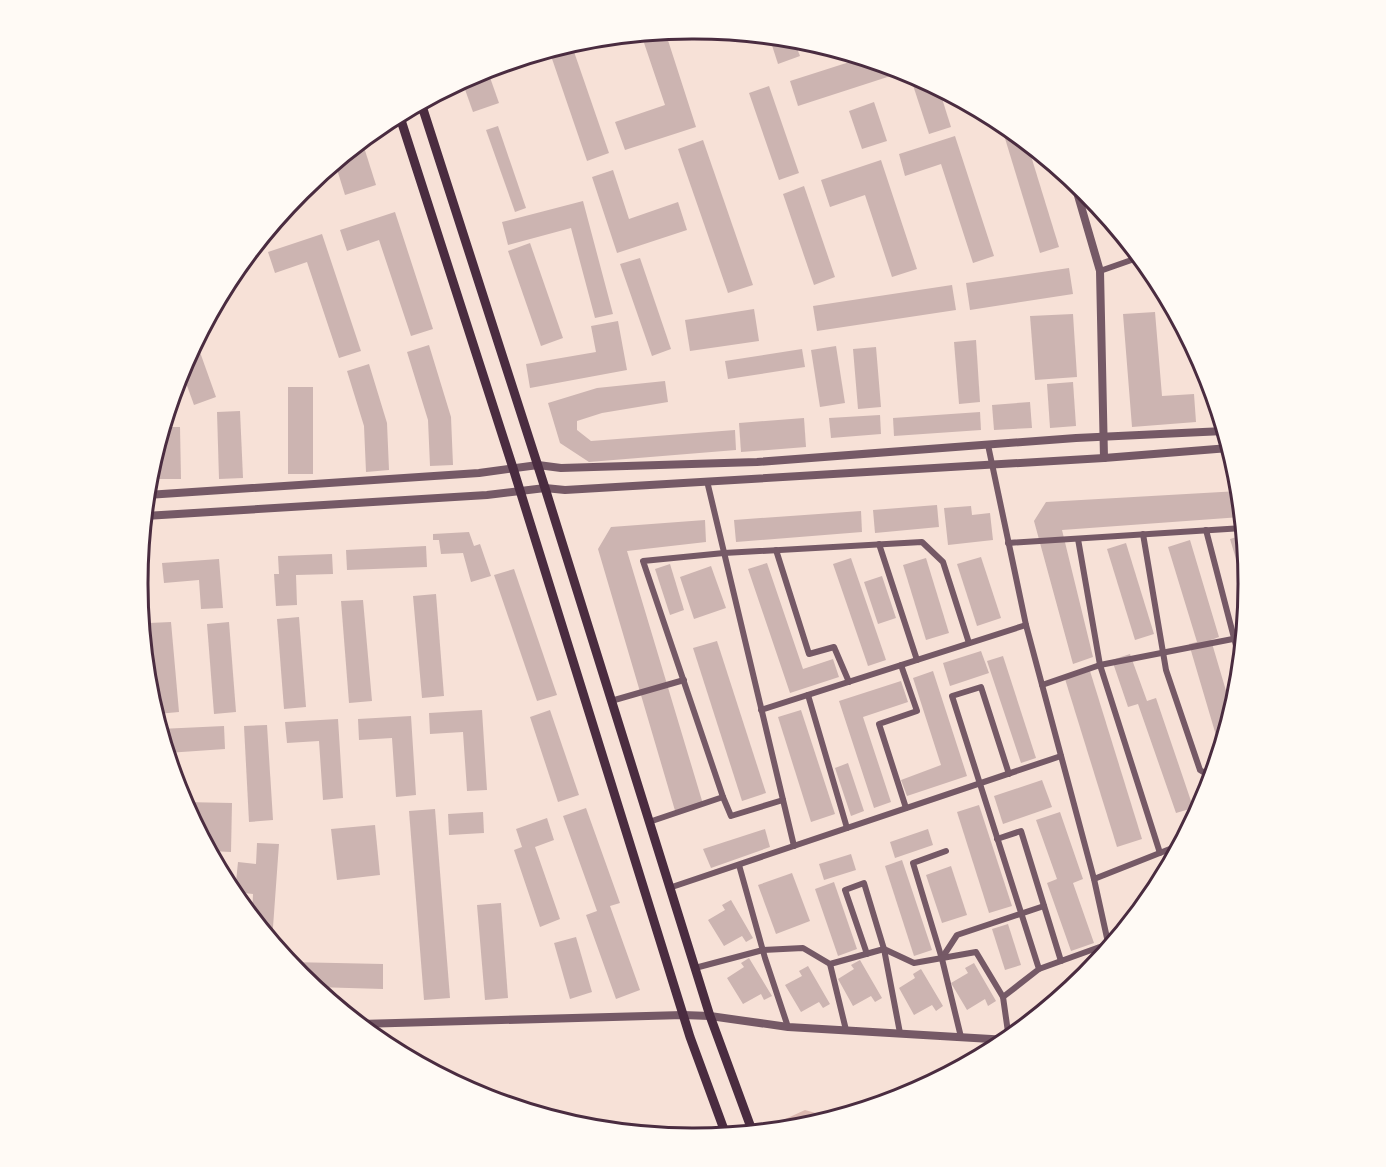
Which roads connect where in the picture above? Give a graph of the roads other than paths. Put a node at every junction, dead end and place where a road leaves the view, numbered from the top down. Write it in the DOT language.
graph roads {
  1 [pos="423,111"];
  2 [pos="402,124"];
  3 [pos="1079,199"];
  4 [pos="1131,260"];
  5 [pos="1101,271"];
  6 [pos="1216,431"];
  7 [pos="1103,438"];
  8 [pos="988,445"];
  9 [pos="1220,449"];
  10 [pos="1104,458"];
  11 [pos="991,464"];
  12 [pos="538,465"];
  13 [pos="513,468"];
  14 [pos="706,481"];
  15 [pos="545,488"];
  16 [pos="520,490"];
  17 [pos="156,494"];
  18 [pos="153,516"];
  19 [pos="1234,528"];
  20 [pos="1206,530"];
  21 [pos="1143,534"];
  22 [pos="1078,538"];
  23 [pos="1008,543"];
  24 [pos="879,544"];
  25 [pos="776,550"];
  26 [pos="724,553"];
  27 [pos="1026,625"];
  28 [pos="1234,640"];
  29 [pos="969,643"];
  30 [pos="1163,653"];
  31 [pos="917,660"];
  32 [pos="901,665"];
  33 [pos="1100,665"];
  34 [pos="684,680"];
  35 [pos="849,682"];
  36 [pos="1042,685"];
  37 [pos="807,695"];
  38 [pos="611,701"];
  39 [pos="761,710"];
  40 [pos="1061,756"];
  41 [pos="1204,772"];
  42 [pos="1009,774"];
  43 [pos="979,784"];
  44 [pos="723,797"];
  45 [pos="783,800"];
  46 [pos="906,808"];
  47 [pos="649,822"];
  48 [pos="847,828"];
  49 [pos="997,838"];
  50 [pos="794,846"];
  51 [pos="1168,850"];
  52 [pos="946,851"];
  53 [pos="1160,853"];
  54 [pos="738,865"];
  55 [pos="1094,879"];
  56 [pos="669,888"];
  57 [pos="1044,906"];
  58 [pos="1021,913"];
  59 [pos="1107,937"];
  60 [pos="884,949"];
  61 [pos="763,950"];
  62 [pos="1095,951"];
  63 [pos="867,954"];
  64 [pos="942,959"];
  65 [pos="1061,962"];
  66 [pos="830,964"];
  67 [pos="695,968"];
  68 [pos="1039,969"];
  69 [pos="1003,998"];
  70 [pos="683,1015"];
  71 [pos="710,1016"];
  72 [pos="373,1024"];
  73 [pos="788,1027"];
  74 [pos="1007,1028"];
  75 [pos="846,1030"];
  76 [pos="900,1033"];
  77 [pos="962,1037"];
  78 [pos="992,1038"];
  79 [pos="750,1125"];
  80 [pos="723,1127"];
  1 -- 12 [label="main road"];
  2 -- 13 [label="main road"];
  3 -- 5 [label="street"];
  4 -- 5 [label="street"];
  5 -- 7 [label="street"];
  6 -- 7 [label="street"];
  7 -- 8 [label="street"];
  7 -- 10 [label="street"];
  8 -- 11 [label="street"];
  8 -- 12 [label="street"];
  9 -- 10 [label="street"];
  10 -- 11 [label="street"];
  11 -- 14 [label="street"];
  11 -- 23 [label="street"];
  12 -- 13 [label="street"];
  12 -- 15 [label="main road"];
  13 -- 16 [label="main road"];
  13 -- 17 [label="street"];
  14 -- 15 [label="street"];
  14 -- 26 [label="street"];
  15 -- 16 [label="street"];
  15 -- 38 [label="main road"];
  16 -- 18 [label="street"];
  16 -- 70 [label="main road"];
  19 -- 20 [label="street"];
  20 -- 21 [label="street"];
  20 -- 28 [label="street"];
  21 -- 22 [label="street"];
  21 -- 30 [label="street"];
  22 -- 23 [label="street"];
  22 -- 33 [label="street"];
  23 -- 27 [label="street"];
  24 -- 25 [label="street"];
  24 -- 29 [label="street"];
  24 -- 31 [label="street"];
  25 -- 26 [label="street"];
  25 -- 35 [label="street"];
  26 -- 34 [label="street"];
  26 -- 39 [label="street"];
  27 -- 29 [label="street"];
  27 -- 36 [label="street"];
  28 -- 30 [label="street"];
  29 -- 31 [label="street"];
  30 -- 33 [label="street"];
  30 -- 41 [label="street"];
  31 -- 32 [label="street"];
  32 -- 35 [label="street"];
  32 -- 46 [label="street"];
  33 -- 36 [label="street"];
  33 -- 53 [label="street"];
  34 -- 38 [label="street"];
  34 -- 44 [label="street"];
  35 -- 37 [label="street"];
  36 -- 40 [label="street"];
  37 -- 39 [label="street"];
  37 -- 48 [label="street"];
  38 -- 47 [label="main road"];
  39 -- 45 [label="street"];
  40 -- 42 [label="street"];
  40 -- 55 [label="street"];
  42 -- 43 [label="street"];
  42 -- 43 [label="street"];
  43 -- 46 [label="street"];
  43 -- 49 [label="street"];
  44 -- 45 [label="street"];
  44 -- 47 [label="street"];
  45 -- 50 [label="street"];
  46 -- 48 [label="street"];
  47 -- 56 [label="main road"];
  48 -- 50 [label="street"];
  49 -- 57 [label="street"];
  49 -- 58 [label="street"];
  50 -- 54 [label="street"];
  51 -- 53 [label="street"];
  52 -- 64 [label="street"];
  53 -- 55 [label="street"];
  54 -- 56 [label="street"];
  54 -- 61 [label="street"];
  55 -- 59 [label="street"];
  56 -- 67 [label="main road"];
  57 -- 58 [label="street"];
  57 -- 65 [label="street"];
  58 -- 64 [label="street"];
  58 -- 68 [label="street"];
  60 -- 63 [label="street"];
  60 -- 63 [label="street"];
  60 -- 64 [label="street"];
  60 -- 76 [label="street"];
  61 -- 66 [label="street"];
  61 -- 67 [label="street"];
  61 -- 73 [label="street"];
  62 -- 65 [label="street"];
  63 -- 66 [label="street"];
  64 -- 69 [label="street"];
  64 -- 77 [label="street"];
  65 -- 68 [label="street"];
  66 -- 75 [label="street"];
  67 -- 71 [label="main road"];
  68 -- 69 [label="street"];
  69 -- 74 [label="street"];
  70 -- 71 [label="street"];
  70 -- 72 [label="street"];
  70 -- 80 [label="main road"];
  71 -- 73 [label="street"];
  71 -- 79 [label="main road"];
  73 -- 75 [label="street"];
  75 -- 76 [label="street"];
  76 -- 77 [label="street"];
  77 -- 78 [label="street"];
}
